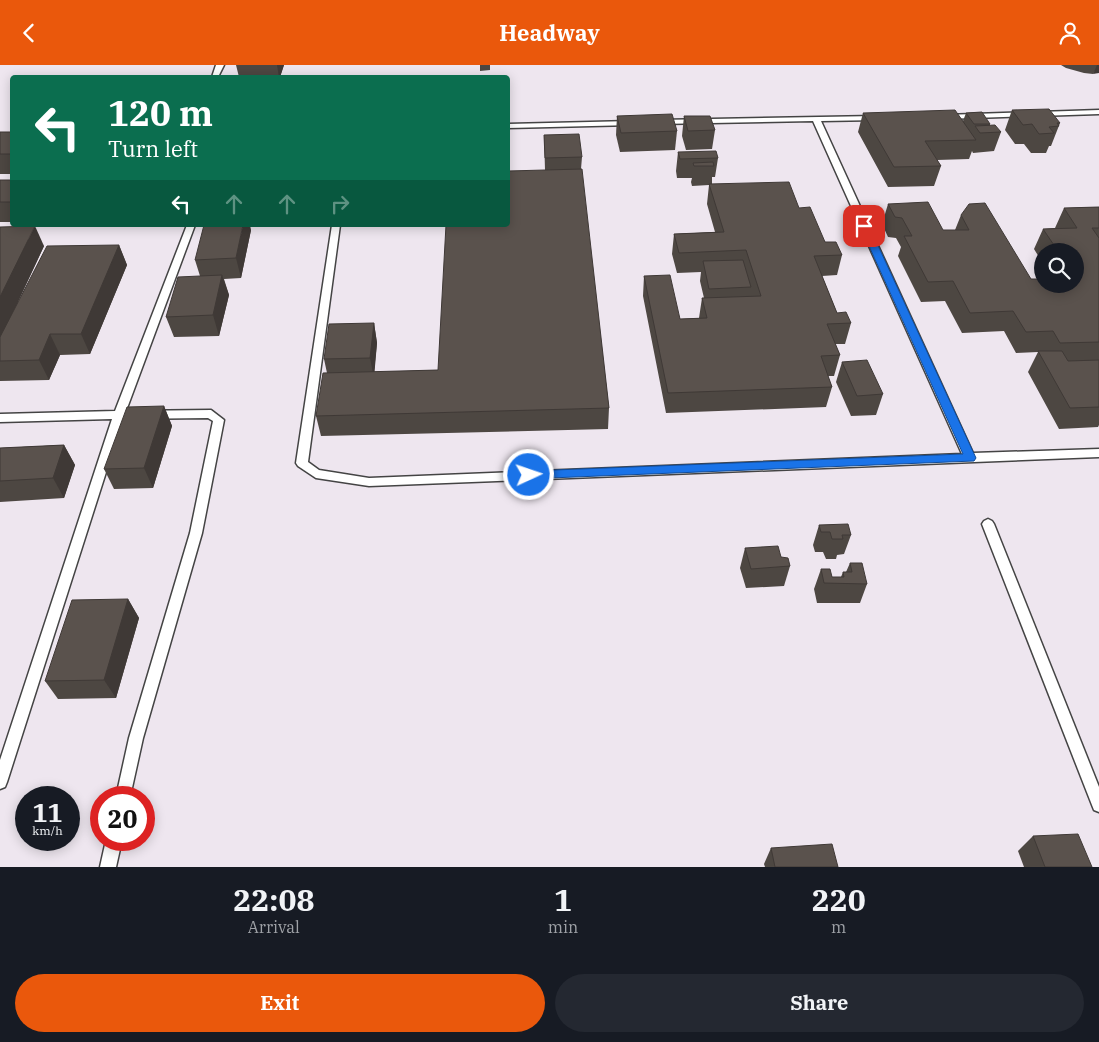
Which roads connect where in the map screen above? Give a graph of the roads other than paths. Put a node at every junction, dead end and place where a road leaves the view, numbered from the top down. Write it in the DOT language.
graph roads {
  1 [pos="1099,112"];
  2 [pos="938,117"];
  3 [pos="888,118"];
  4 [pos="816,119"];
  5 [pos="638,123"];
  6 [pos="648,123"];
  7 [pos="510,126"];
  8 [pos="190,227"];
  9 [pos="336,227"];
  10 [pos="118,417"];
  11 [pos="0,418"];
  12 [pos="1099,453"];
  13 [pos="970,458"];
  14 [pos="988,524"];
  15 [pos="0,782"];
  16 [pos="125,786"];
  17 [pos="1099,805"];
  18 [pos="112,851"];
  19 [pos="108,867"];
  1 -- 2 [label="lane"];
  3 -- 4 [label="lane"];
  4 -- 6 [label="lane"];
  4 -- 13 [label="lane"];
  5 -- 7 [label="lane"];
  8 -- 10 [label="lane"];
  9 -- 13 [label="lane"];
  10 -- 11 [label="lane"];
  10 -- 15 [label="lane"];
  10 -- 16 [label="lane"];
  12 -- 13 [label="lane"];
  14 -- 17 [label="lane"];
  18 -- 19 [label="lane"];
}
